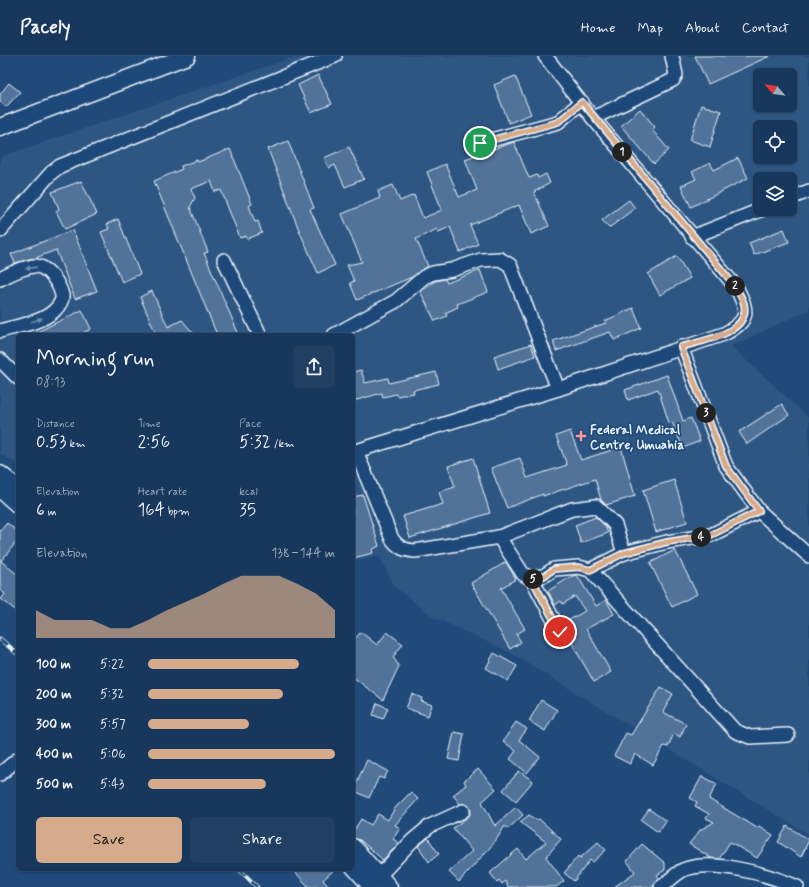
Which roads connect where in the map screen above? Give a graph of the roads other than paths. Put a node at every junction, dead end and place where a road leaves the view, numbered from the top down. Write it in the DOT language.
graph roads {
  1 [pos="187,56"];
  2 [pos="335,56"];
  3 [pos="546,56"];
  4 [pos="672,56"];
  5 [pos="582,102"];
  6 [pos="593,118"];
  7 [pos="0,127"];
  8 [pos="480,143"];
  9 [pos="809,191"];
  10 [pos="797,195"];
  11 [pos="753,213"];
  12 [pos="0,231"];
  13 [pos="692,237"];
  14 [pos="224,260"];
  15 [pos="0,279"];
  16 [pos="0,331"];
  17 [pos="259,333"];
  18 [pos="338,333"];
  19 [pos="681,347"];
  20 [pos="0,360"];
  21 [pos="16,376"];
  22 [pos="558,389"];
  23 [pos="355,451"];
  24 [pos="0,474"];
  25 [pos="16,486"];
  26 [pos="0,489"];
  27 [pos="16,503"];
  28 [pos="759,511"];
  29 [pos="499,537"];
  30 [pos="624,553"];
  31 [pos="809,556"];
  32 [pos="590,570"];
  33 [pos="532,579"];
  34 [pos="560,632"];
  35 [pos="788,735"];
  36 [pos="16,761"];
  37 [pos="0,774"];
  38 [pos="463,811"];
  39 [pos="355,850"];
  40 [pos="355,867"];
  41 [pos="380,883"];
  42 [pos="661,887"];
  43 [pos="797,887"];
  1 -- 7 [label="main road"];
  2 -- 12 [label="street"];
  3 -- 5 [label="street"];
  4 -- 6 [label="street"];
  5 -- 6 [label="street"];
  5 -- 8 [label="street"];
  6 -- 13 [label="street"];
  9 -- 10 [label="street"];
  11 -- 13 [label="street"];
  13 -- 19 [label="street"];
  14 -- 17 [label="street"];
  16 -- 15 [label="street, one-way"];
  18 -- 22 [label="street"];
  19 -- 22 [label="street"];
  19 -- 28 [label="street"];
  20 -- 21 [label="street"];
  22 -- 23 [label="street"];
  23 -- 29 [label="street"];
  24 -- 25 [label="main road"];
  26 -- 27 [label="main road"];
  28 -- 30 [label="street"];
  28 -- 31 [label="street"];
  29 -- 30 [label="street"];
  29 -- 33 [label="street"];
  30 -- 32 [label="street"];
  32 -- 33 [label="street"];
  32 -- 35 [label="street"];
  33 -- 34 [label="street"];
  36 -- 37 [label="street"];
  38 -- 41 [label="street"];
  39 -- 41 [label="main road"];
  40 -- 41 [label="main road"];
  42 -- 43 [label="street"];
}
